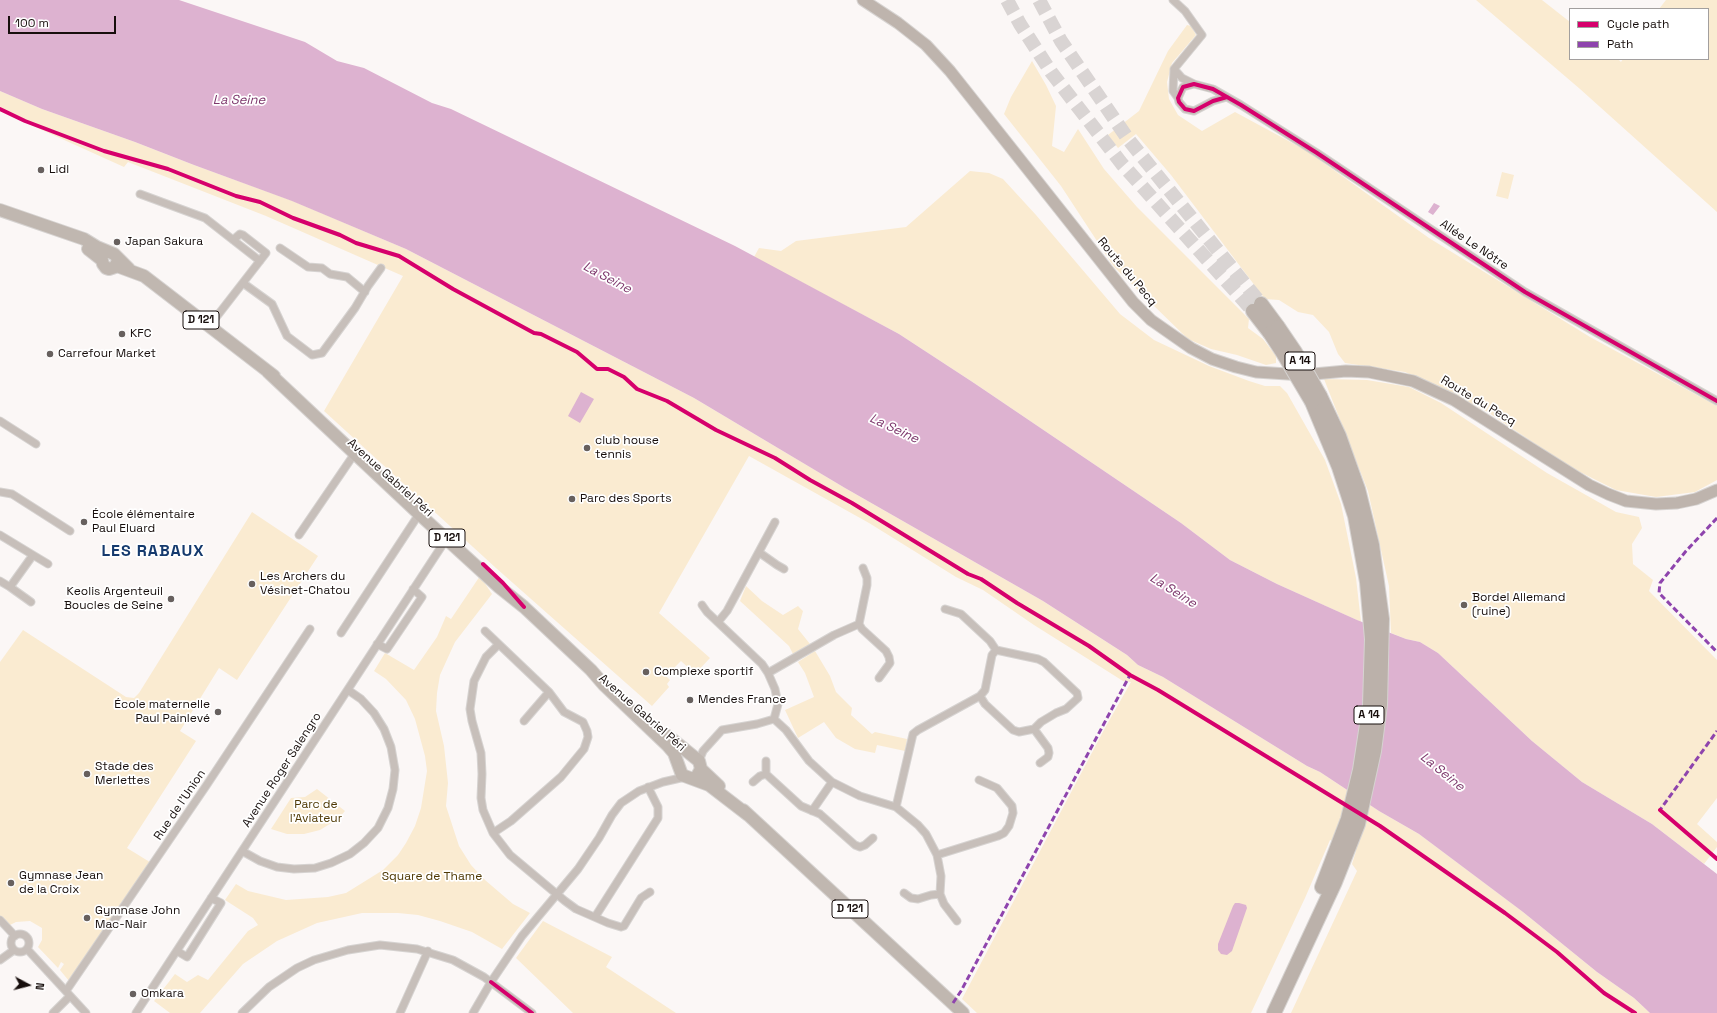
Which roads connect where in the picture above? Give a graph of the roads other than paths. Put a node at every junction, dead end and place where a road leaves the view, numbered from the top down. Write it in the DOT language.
graph roads {
  1 [pos="863,0"];
  2 [pos="1173,0"];
  3 [pos="1174,68"];
  4 [pos="1194,84"];
  5 [pos="1226,97"];
  6 [pos="1178,98"];
  7 [pos="140,194"];
  8 [pos="1,214"];
  9 [pos="233,240"];
  10 [pos="280,248"];
  11 [pos="260,261"];
  12 [pos="381,268"];
  13 [pos="243,283"];
  14 [pos="365,292"];
  15 [pos="1257,308"];
  16 [pos="208,326"];
  17 [pos="268,372"];
  18 [pos="1717,400"];
  19 [pos="0,421"];
  20 [pos="36,444"];
  21 [pos="355,453"];
  22 [pos="1717,490"];
  23 [pos="0,492"];
  24 [pos="421,512"];
  25 [pos="775,522"];
  26 [pos="70,531"];
  27 [pos="0,535"];
  28 [pos="299,535"];
  29 [pos="449,536"];
  30 [pos="760,552"];
  31 [pos="32,555"];
  32 [pos="48,564"];
  33 [pos="863,568"];
  34 [pos="784,569"];
  35 [pos="0,581"];
  36 [pos="10,588"];
  37 [pos="413,589"];
  38 [pos="31,602"];
  39 [pos="702,605"];
  40 [pos="524,607"];
  41 [pos="945,609"];
  42 [pos="718,622"];
  43 [pos="859,624"];
  44 [pos="310,629"];
  45 [pos="485,632"];
  46 [pos="341,633"];
  47 [pos="377,644"];
  48 [pos="498,645"];
  49 [pos="996,650"];
  50 [pos="768,673"];
  51 [pos="879,678"];
  52 [pos="348,690"];
  53 [pos="549,692"];
  54 [pos="980,696"];
  55 [pos="774,719"];
  56 [pos="524,721"];
  57 [pos="1034,729"];
  58 [pos="766,762"];
  59 [pos="1040,763"];
  60 [pos="690,768"];
  61 [pos="766,774"];
  62 [pos="979,780"];
  63 [pos="663,782"];
  64 [pos="753,782"];
  65 [pos="832,782"];
  66 [pos="649,790"];
  67 [pos="896,807"];
  68 [pos="812,811"];
  69 [pos="493,833"];
  70 [pos="873,838"];
  71 [pos="1344,846"];
  72 [pos="242,851"];
  73 [pos="937,856"];
  74 [pos="650,892"];
  75 [pos="904,893"];
  76 [pos="557,894"];
  77 [pos="940,894"];
  78 [pos="211,898"];
  79 [pos="595,917"];
  80 [pos="0,920"];
  81 [pos="957,921"];
  82 [pos="14,936"];
  83 [pos="27,949"];
  84 [pos="14,950"];
  85 [pos="177,951"];
  86 [pos="428,951"];
  87 [pos="0,960"];
  88 [pos="491,982"];
  89 [pos="68,993"];
  90 [pos="53,1013"];
  91 [pos="86,1013"];
  92 [pos="136,1013"];
  93 [pos="242,1013"];
  94 [pos="400,1013"];
  95 [pos="474,1013"];
  96 [pos="532,1013"];
  97 [pos="963,1013"];
  98 [pos="1264,1013"];
  99 [pos="1274,1013"];
  1 -- 22 [label="main road, Route du Pecq"];
  2 -- 3 [label="street"];
  3 -- 4 [label="street, Allée Le Nôtre"];
  3 -- 6 [label="street"];
  4 -- 5 [label="street, Allée Le Nôtre"];
  4 -- 6 [label="street"];
  5 -- 6 [label="street"];
  5 -- 18 [label="street, Allée Le Nôtre"];
  7 -- 9 [label="street"];
  8 -- 16 [label="main road, Avenue Gabriel Péri / D 121"];
  9 -- 11 [label="street"];
  9 -- 11 [label="street"];
  10 -- 14 [label="street"];
  11 -- 13 [label="street"];
  12 -- 14 [label="street"];
  13 -- 14 [label="street"];
  13 -- 16 [label="street"];
  15 -- 71 [label="highway, A 14, bridge"];
  16 -- 17 [label="main road, Avenue Gabriel Péri / D 121"];
  17 -- 21 [label="main road, Avenue Gabriel Péri / D 121"];
  17 -- 24 [label="main road, Avenue Gabriel Péri / D 121"];
  19 -- 20 [label="street"];
  21 -- 24 [label="main road, Avenue Gabriel Péri / D 121"];
  21 -- 28 [label="street"];
  23 -- 26 [label="street"];
  24 -- 29 [label="main road, Avenue Gabriel Péri / D 121"];
  24 -- 46 [label="street"];
  25 -- 30 [label="street"];
  27 -- 31 [label="street"];
  29 -- 37 [label="street, Avenue Roger Salengro"];
  29 -- 40 [label="main road, Avenue Gabriel Péri / D 121"];
  29 -- 40 [label="main road, Avenue Gabriel Péri / D 121"];
  30 -- 34 [label="street"];
  30 -- 42 [label="street"];
  31 -- 32 [label="street"];
  31 -- 36 [label="street"];
  33 -- 43 [label="street"];
  35 -- 36 [label="street"];
  36 -- 38 [label="street"];
  37 -- 47 [label="street, Avenue Roger Salengro"];
  37 -- 47 [label="street"];
  39 -- 42 [label="street"];
  40 -- 60 [label="main road, Avenue Gabriel Péri / D 121"];
  41 -- 49 [label="street"];
  42 -- 50 [label="street"];
  43 -- 50 [label="street"];
  43 -- 51 [label="street"];
  44 -- 89 [label="street, Rue de l'Union"];
  45 -- 48 [label="street"];
  47 -- 52 [label="street, Avenue Roger Salengro"];
  48 -- 53 [label="street"];
  48 -- 69 [label="street"];
  49 -- 54 [label="street"];
  49 -- 57 [label="street"];
  50 -- 55 [label="street"];
  52 -- 72 [label="street, Avenue Roger Salengro"];
  52 -- 72 [label="street"];
  53 -- 56 [label="street"];
  53 -- 69 [label="street"];
  54 -- 57 [label="street"];
  54 -- 67 [label="street"];
  55 -- 60 [label="street"];
  55 -- 65 [label="street"];
  57 -- 59 [label="street"];
  58 -- 61 [label="street"];
  60 -- 63 [label="street"];
  60 -- 63 [label="street"];
  60 -- 97 [label="main road, D 121"];
  61 -- 64 [label="street"];
  61 -- 68 [label="street"];
  62 -- 73 [label="street"];
  63 -- 66 [label="street"];
  65 -- 67 [label="street"];
  65 -- 68 [label="street"];
  66 -- 76 [label="street"];
  66 -- 79 [label="street"];
  67 -- 73 [label="street"];
  68 -- 70 [label="street"];
  69 -- 76 [label="street"];
  71 -- 98 [label="highway, A 14"];
  71 -- 99 [label="highway, A 14"];
  72 -- 78 [label="street, Avenue Roger Salengro"];
  73 -- 77 [label="street"];
  74 -- 79 [label="street"];
  75 -- 77 [label="street"];
  76 -- 79 [label="street"];
  76 -- 88 [label="street"];
  77 -- 81 [label="street"];
  78 -- 85 [label="street, Avenue Roger Salengro"];
  78 -- 85 [label="street"];
  80 -- 82 [label="street"];
  82 -- 83 [label="street"];
  82 -- 84 [label="street"];
  83 -- 84 [label="street"];
  83 -- 89 [label="street"];
  84 -- 87 [label="street"];
  85 -- 92 [label="street, Avenue Roger Salengro"];
  86 -- 88 [label="street"];
  86 -- 93 [label="street"];
  86 -- 94 [label="street"];
  88 -- 95 [label="street"];
  88 -- 96 [label="street"];
  89 -- 90 [label="street, Rue de l'Union"];
  89 -- 91 [label="street"];
}
